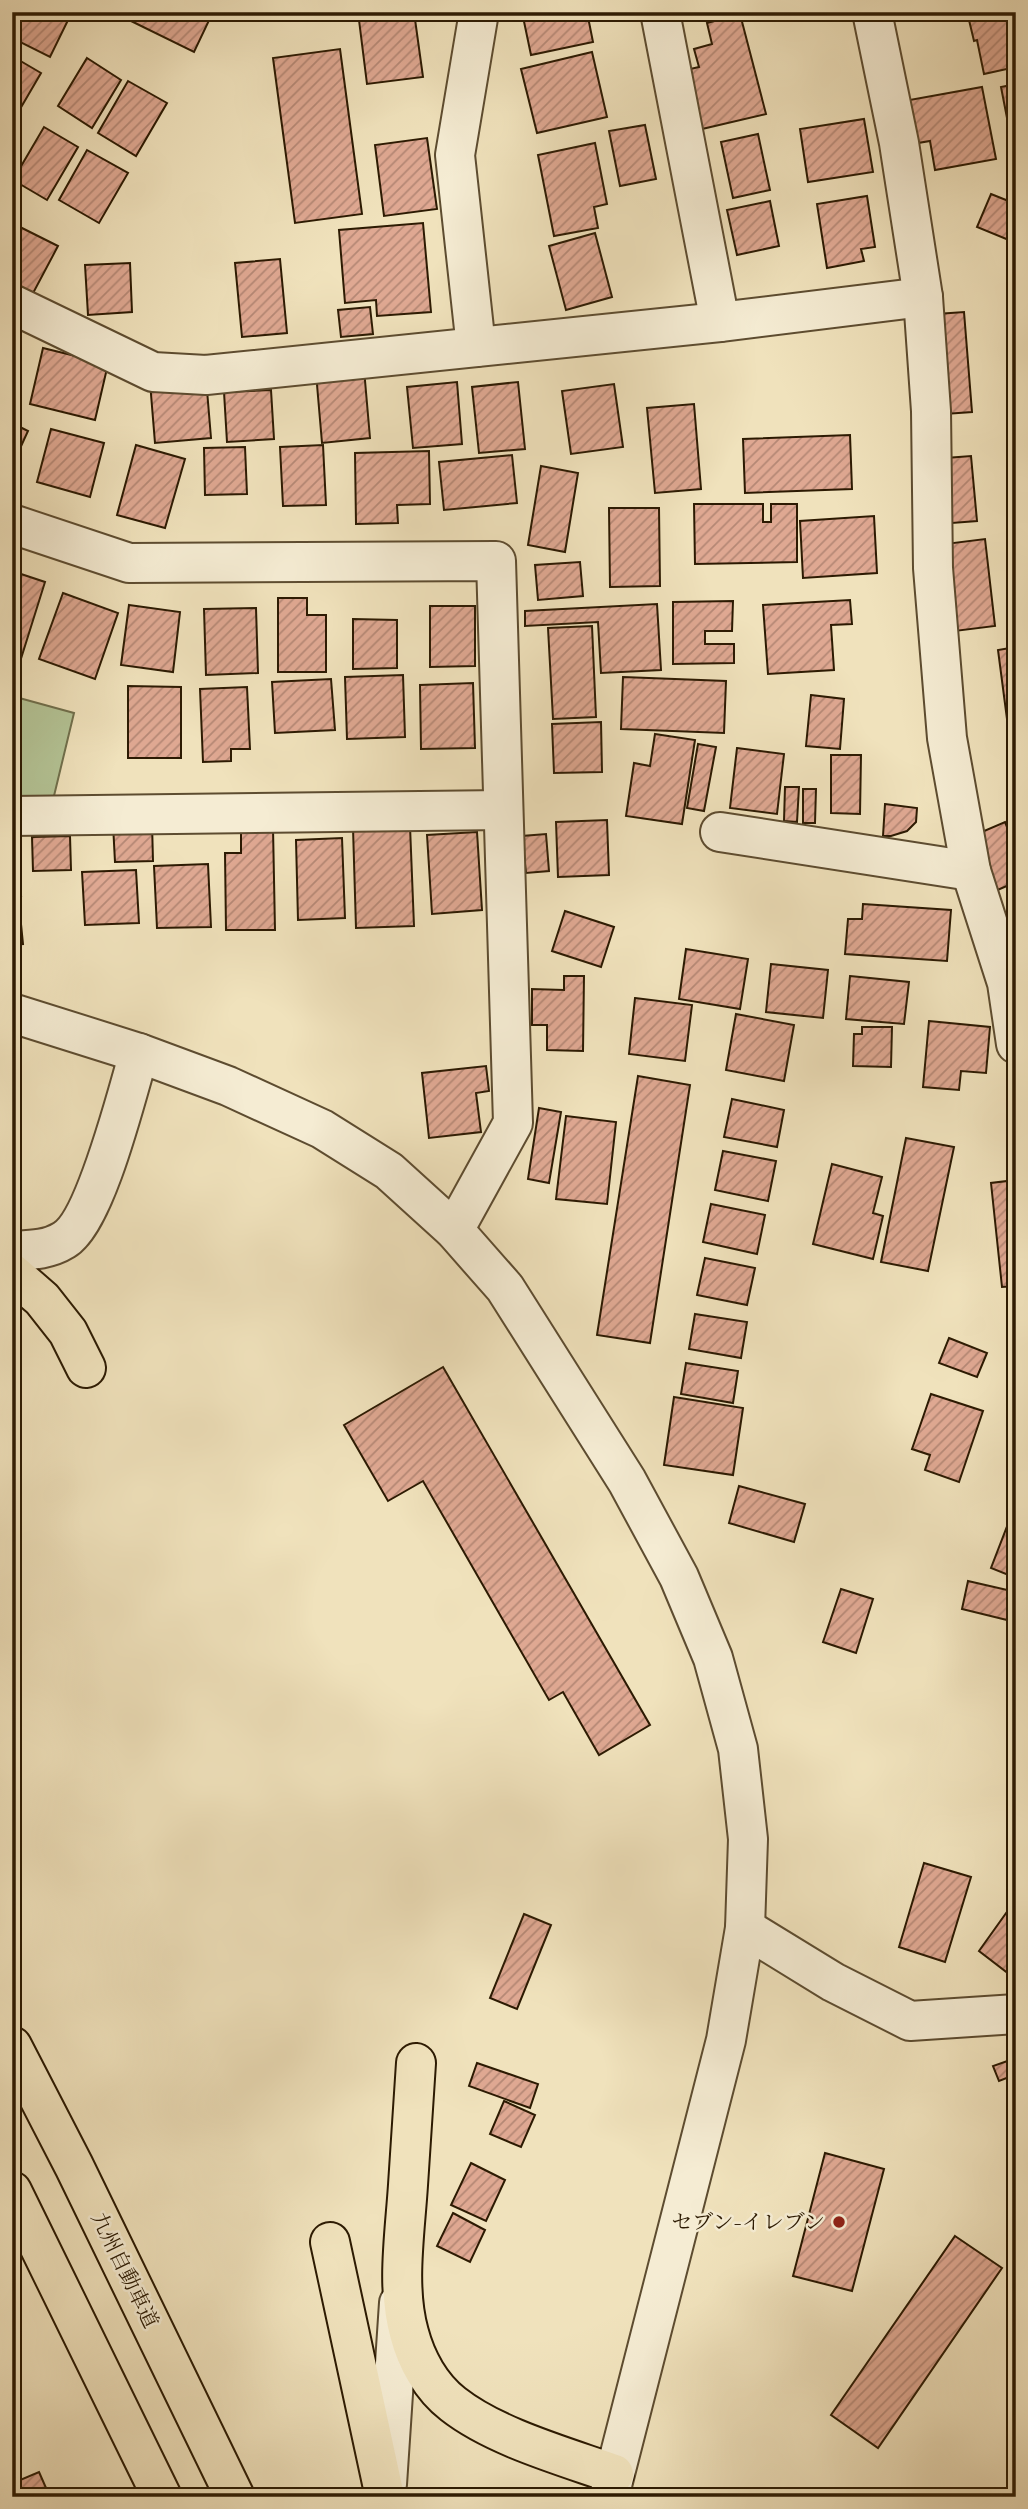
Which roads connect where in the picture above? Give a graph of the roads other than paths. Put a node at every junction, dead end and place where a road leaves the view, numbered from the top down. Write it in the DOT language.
graph roads {
  1 [pos="479,12"];
  2 [pos="660,12"];
  3 [pos="872,12"];
  4 [pos="923,297"];
  5 [pos="12,304"];
  6 [pos="720,322"];
  7 [pos="476,347"];
  8 [pos="12,524"];
  9 [pos="503,810"];
  10 [pos="12,816"];
  11 [pos="720,832"];
  12 [pos="971,871"];
  13 [pos="12,1013"];
  14 [pos="1016,1044"];
  15 [pos="139,1053"];
  16 [pos="454,1230"];
  17 [pos="12,1251"];
  18 [pos="12,1273"];
  19 [pos="86,1368"];
  20 [pos="745,1928"];
  21 [pos="1016,2014"];
  22 [pos="12,2046"];
  23 [pos="416,2063"];
  24 [pos="12,2191"];
  25 [pos="404,2231"];
  26 [pos="330,2242"];
  27 [pos="611,2485"];
  28 [pos="162,2497"];
  29 [pos="235,2497"];
  30 [pos="386,2497"];
  1 -- 7 [label="street"];
  2 -- 6 [label="street"];
  3 -- 4 [label="street"];
  4 -- 6 [label="street"];
  4 -- 12 [label="street"];
  5 -- 7 [label="street"];
  6 -- 7 [label="street"];
  8 -- 9 [label="street"];
  9 -- 10 [label="street"];
  9 -- 16 [label="street"];
  11 -- 12 [label="street"];
  12 -- 14 [label="street"];
  13 -- 15 [label="street"];
  15 -- 16 [label="street"];
  15 -- 17 [label="street"];
  16 -- 20 [label="street"];
  18 -- 19 [label="highway"];
  20 -- 21 [label="street"];
  20 -- 27 [label="street"];
  22 -- 29 [label="highway, 九州自動車道"];
  23 -- 25 [label="highway"];
  24 -- 28 [label="highway"];
  25 -- 27 [label="highway"];
  25 -- 30 [label="street"];
  26 -- 30 [label="highway"];
}
